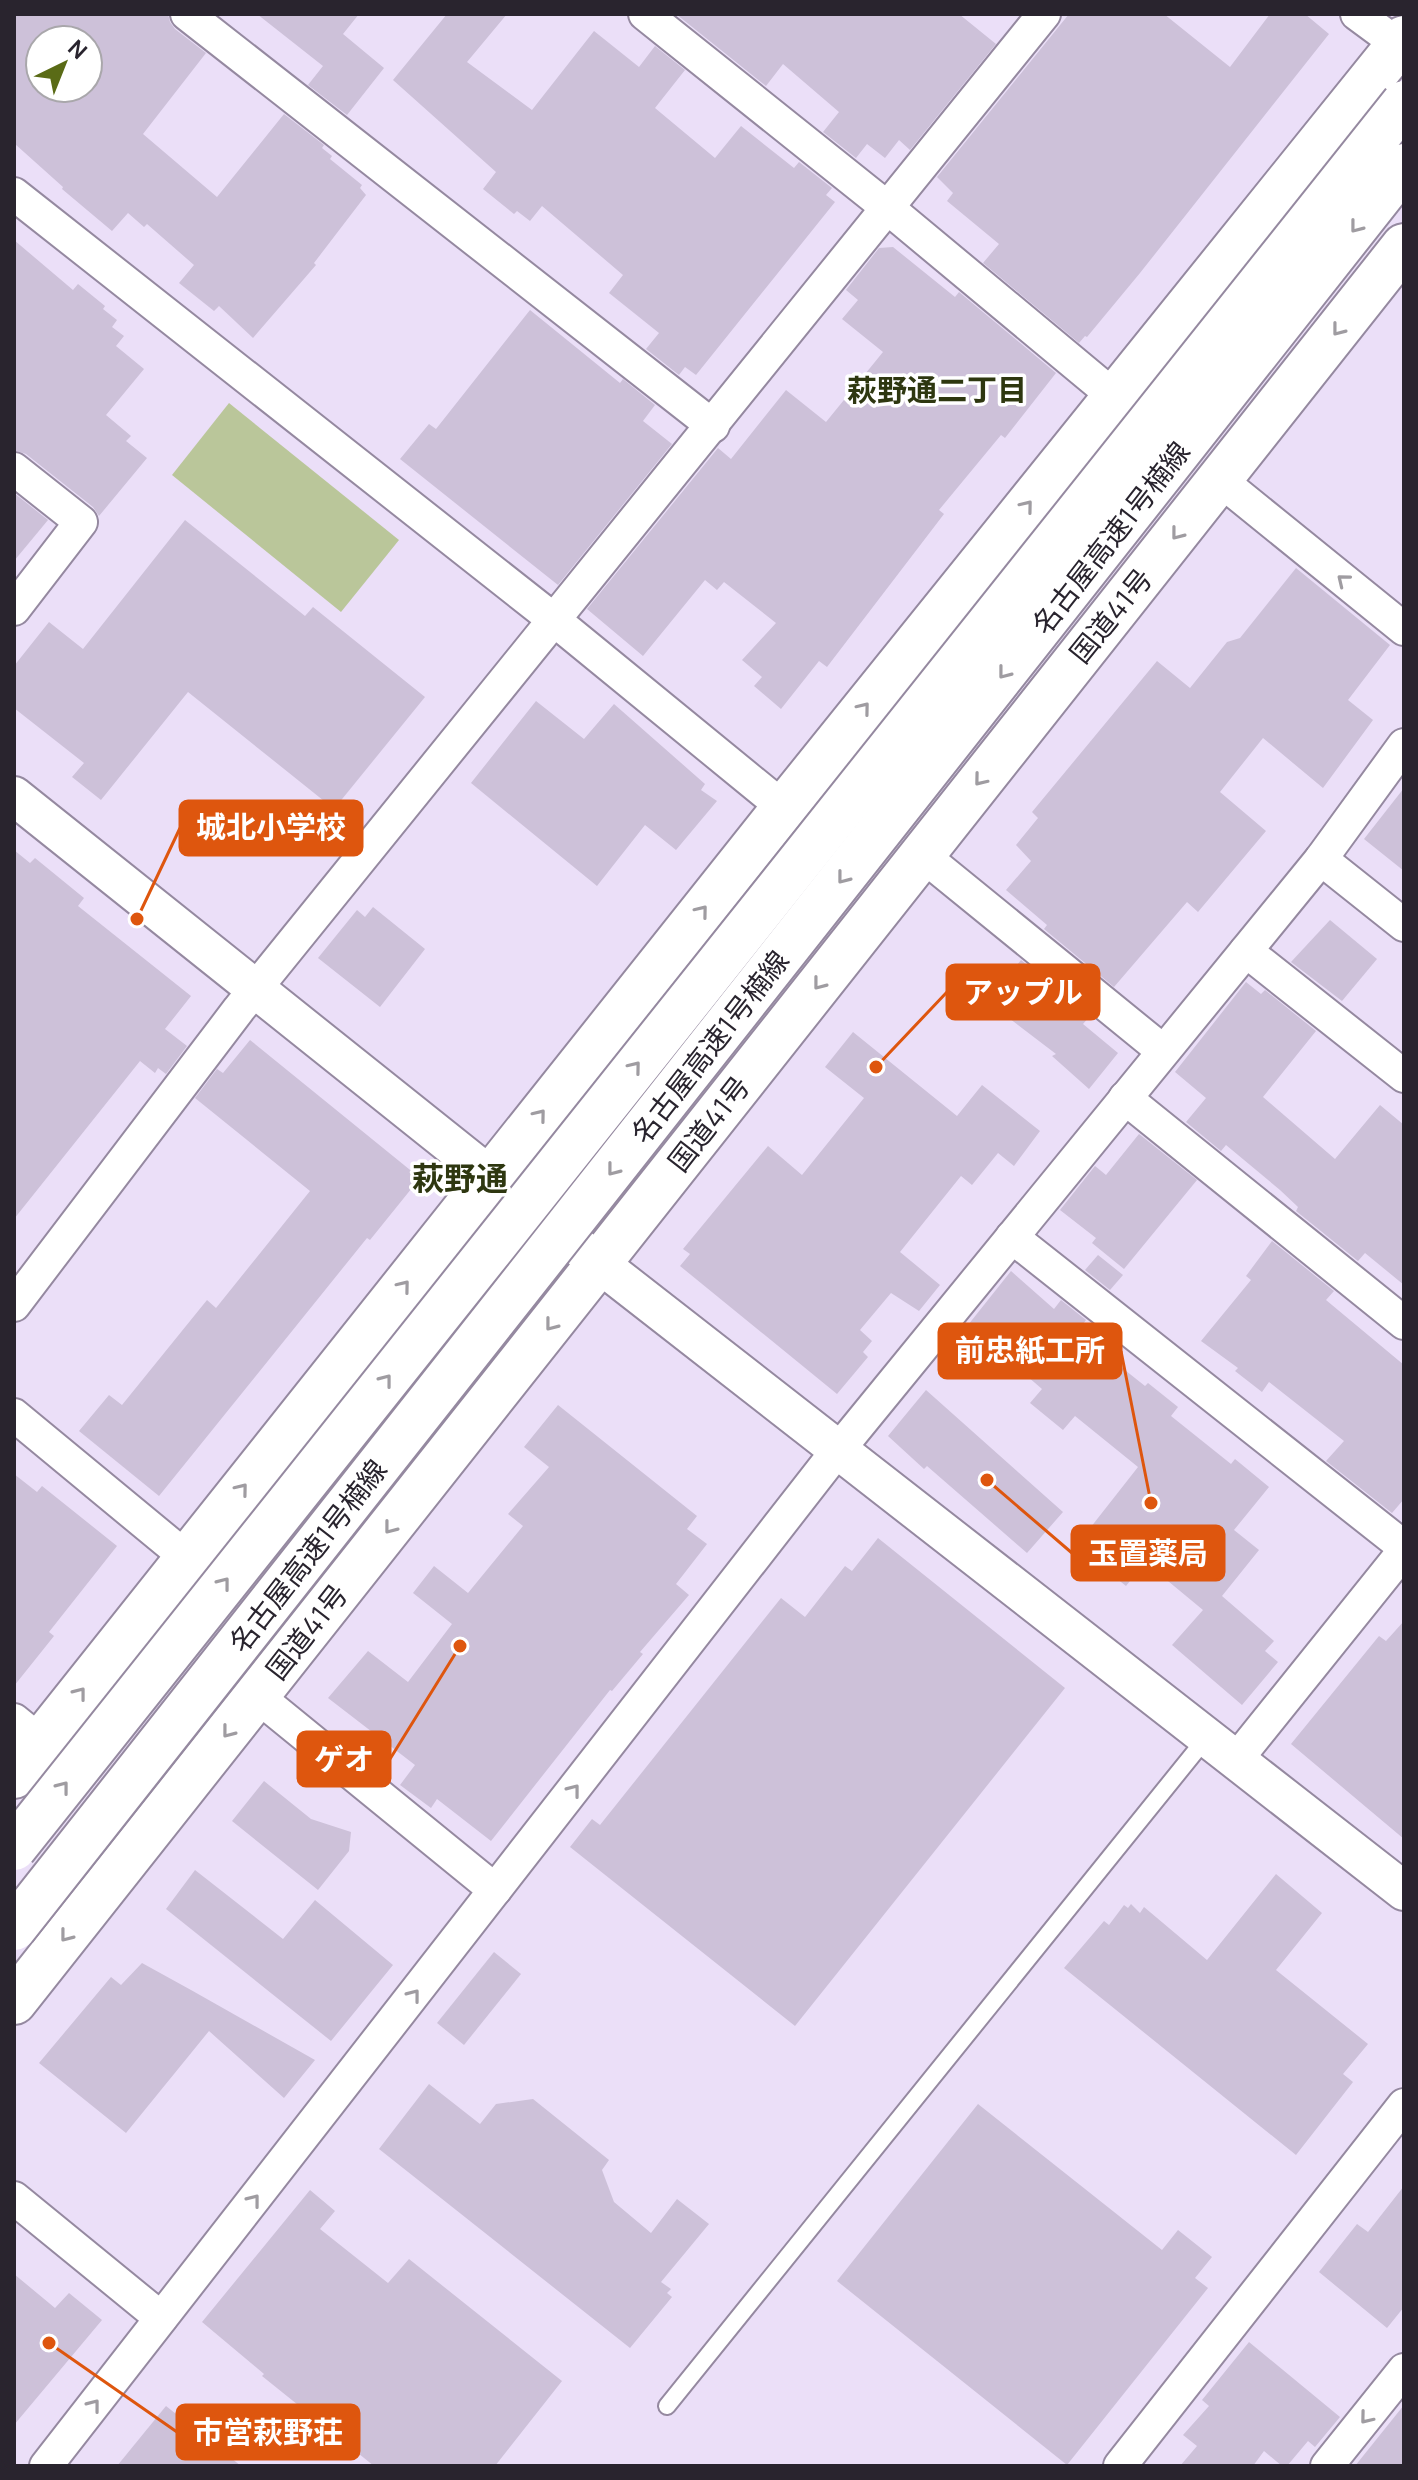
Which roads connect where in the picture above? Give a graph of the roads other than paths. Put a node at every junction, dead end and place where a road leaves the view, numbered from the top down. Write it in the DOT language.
graph roads {
  1 [pos="187,14"];
  2 [pos="645,14"];
  3 [pos="1357,14"];
  4 [pos="1030,19"];
  5 [pos="1401,42"];
  6 [pos="1404,103"];
  7 [pos="1404,166"];
  8 [pos="14,194"];
  9 [pos="889,209"];
  10 [pos="1404,246"];
  11 [pos="1115,397"];
  12 [pos="713,426"];
  13 [pos="14,469"];
  14 [pos="1220,480"];
  15 [pos="14,609"];
  16 [pos="553,619"];
  17 [pos="1404,629"];
  18 [pos="1404,745"];
  19 [pos="14,796"];
  20 [pos="784,808"];
  21 [pos="921,854"];
  22 [pos="1321,859"];
  23 [pos="1404,925"];
  24 [pos="1246,951"];
  25 [pos="256,989"];
  26 [pos="1163,1051"];
  27 [pos="1404,1076"];
  28 [pos="1125,1098"];
  29 [pos="491,1176"];
  30 [pos="1012,1237"];
  31 [pos="600,1264"];
  32 [pos="14,1305"];
  33 [pos="1404,1323"];
  34 [pos="14,1415"];
  35 [pos="839,1448"];
  36 [pos="1404,1549"];
  37 [pos="187,1558"];
  38 [pos="257,1696"];
  39 [pos="27,1731"];
  40 [pos="1207,1737"];
  41 [pos="1236,1760"];
  42 [pos="14,1776"];
  43 [pos="14,1848"];
  44 [pos="495,1890"];
  45 [pos="1404,1891"];
  46 [pos="14,1928"];
  47 [pos="14,2002"];
  48 [pos="1404,2105"];
  49 [pos="14,2198"];
  50 [pos="161,2318"];
  51 [pos="1404,2370"];
  52 [pos="667,2406"];
  53 [pos="46,2466"];
  54 [pos="1120,2466"];
  55 [pos="1327,2466"];
  1 -- 12 [label="street"];
  2 -- 9 [label="street"];
  3 -- 5 [label="street"];
  4 -- 9 [label="street"];
  5 -- 11 [label="highway"];
  43 -- 6 [label="highway, 名古屋高速1号楠線, one-way, bridge"];
  7 -- 46 [label="highway, 名古屋高速1号楠線, one-way, bridge"];
  8 -- 16 [label="street"];
  9 -- 11 [label="street"];
  9 -- 12 [label="street"];
  10 -- 14 [label="highway, 国道41号, one-way"];
  20 -- 11 [label="highway, one-way"];
  12 -- 16 [label="street"];
  13 -- 15 [label="street"];
  17 -- 14 [label="street, one-way"];
  14 -- 21 [label="highway, 国道41号, one-way"];
  16 -- 20 [label="street"];
  16 -- 25 [label="street"];
  18 -- 22 [label="street"];
  19 -- 25 [label="street"];
  29 -- 20 [label="highway, one-way"];
  21 -- 26 [label="street"];
  21 -- 31 [label="highway, 国道41号, one-way"];
  22 -- 23 [label="street"];
  22 -- 24 [label="street"];
  24 -- 26 [label="street"];
  24 -- 27 [label="street"];
  25 -- 29 [label="street"];
  25 -- 32 [label="street"];
  26 -- 28 [label="street"];
  28 -- 30 [label="street"];
  28 -- 33 [label="street"];
  29 -- 31 [label="street"];
  37 -- 29 [label="highway, one-way"];
  30 -- 35 [label="street"];
  30 -- 36 [label="street"];
  31 -- 35 [label="street"];
  31 -- 38 [label="highway, 国道41号, one-way"];
  34 -- 37 [label="street"];
  35 -- 40 [label="street"];
  44 -- 35 [label="street, one-way"];
  36 -- 41 [label="street"];
  39 -- 37 [label="highway, one-way"];
  38 -- 44 [label="street"];
  38 -- 47 [label="highway, 国道41号, one-way"];
  39 -- 42 [label="highway"];
  40 -- 41 [label="street"];
  40 -- 52 [label="lane"];
  41 -- 45 [label="street"];
  50 -- 44 [label="street, one-way"];
  48 -- 54 [label="street"];
  49 -- 50 [label="street"];
  53 -- 50 [label="street, one-way"];
  51 -- 55 [label="street, one-way"];
}
